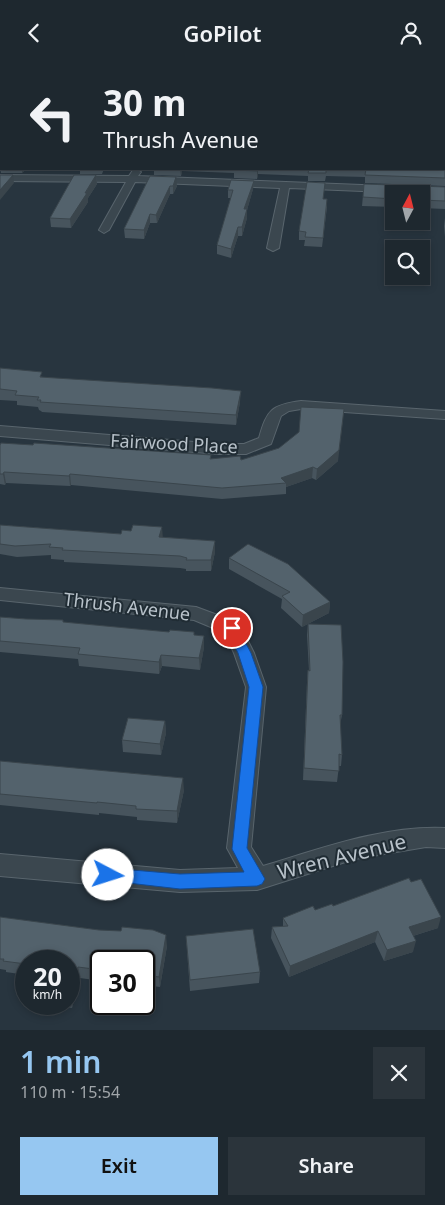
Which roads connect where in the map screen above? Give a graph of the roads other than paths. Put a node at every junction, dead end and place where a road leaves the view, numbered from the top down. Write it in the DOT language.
graph roads {
  1 [pos="137,170"];
  2 [pos="0,178"];
  3 [pos="132,179"];
  4 [pos="285,185"];
  5 [pos="385,189"];
  6 [pos="104,230"];
  7 [pos="273,248"];
  8 [pos="445,415"];
  9 [pos="0,431"];
  10 [pos="0,593"];
  11 [pos="445,838"];
  12 [pos="0,865"];
  13 [pos="257,879"];
  1 -- 3 [label="street"];
  2 -- 3 [label="street"];
  3 -- 4 [label="street"];
  3 -- 6 [label="street"];
  4 -- 5 [label="street"];
  4 -- 7 [label="street"];
  8 -- 9 [label="street, Fairwood Place"];
  10 -- 13 [label="street, Thrush Avenue"];
  11 -- 13 [label="street, Wren Avenue"];
  12 -- 13 [label="street, Wren Avenue"];
}
